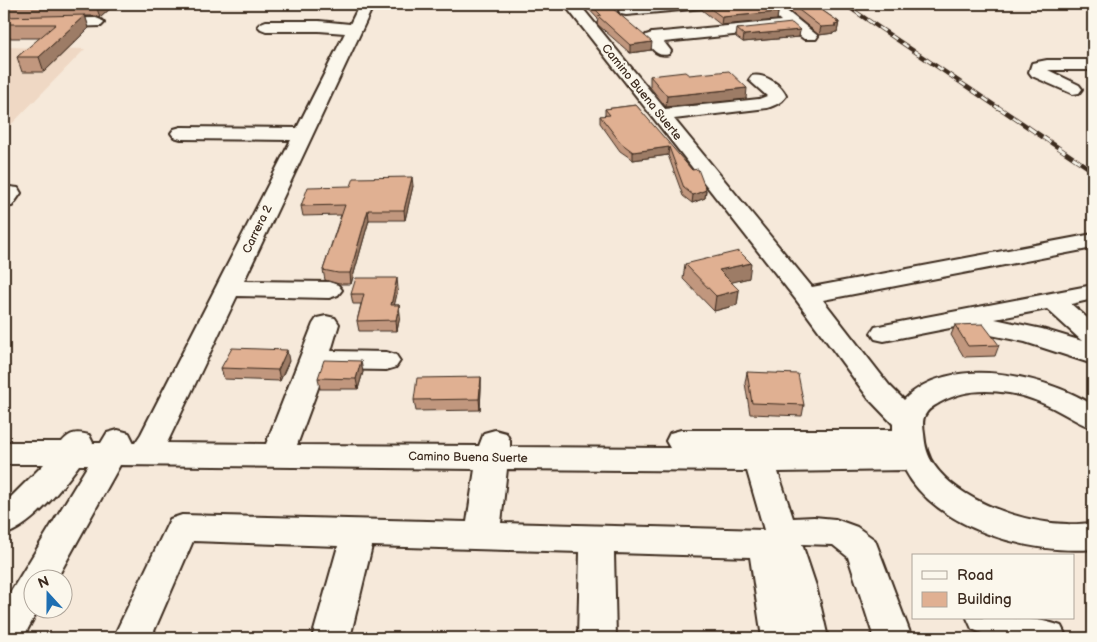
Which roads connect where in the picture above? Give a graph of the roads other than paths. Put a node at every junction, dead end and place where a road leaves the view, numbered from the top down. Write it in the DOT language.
graph roads {
  1 [pos="367,4"];
  2 [pos="571,4"];
  3 [pos="704,4"];
  4 [pos="769,4"];
  5 [pos="622,7"];
  6 [pos="74,9"];
  7 [pos="57,23"];
  8 [pos="96,23"];
  9 [pos="4,24"];
  10 [pos="794,24"];
  11 [pos="266,26"];
  12 [pos="354,29"];
  13 [pos="810,36"];
  14 [pos="652,38"];
  15 [pos="663,51"];
  16 [pos="1093,67"];
  17 [pos="758,80"];
  18 [pos="661,115"];
  19 [pos="181,133"];
  20 [pos="303,134"];
  21 [pos="1093,241"];
  22 [pos="228,288"];
  23 [pos="329,290"];
  24 [pos="1093,292"];
  25 [pos="806,296"];
  26 [pos="1053,301"];
  27 [pos="950,321"];
  28 [pos="326,324"];
  29 [pos="884,333"];
  30 [pos="1093,337"];
  31 [pos="1093,355"];
  32 [pos="314,360"];
  33 [pos="386,361"];
  34 [pos="1093,418"];
  35 [pos="4,436"];
  36 [pos="910,440"];
  37 [pos="77,445"];
  38 [pos="132,446"];
  39 [pos="280,446"];
  40 [pos="494,449"];
  41 [pos="4,453"];
  42 [pos="760,460"];
  43 [pos="4,522"];
  44 [pos="358,532"];
  45 [pos="781,532"];
  46 [pos="482,536"];
  47 [pos="1093,536"];
  48 [pos="597,539"];
  49 [pos="44,570"];
  50 [pos="22,605"];
  51 [pos="990,620"];
  52 [pos="1030,636"];
  53 [pos="4,637"];
  54 [pos="132,638"];
  55 [pos="331,638"];
  56 [pos="598,638"];
  57 [pos="782,638"];
  58 [pos="809,638"];
  59 [pos="893,638"];
  1 -- 12 [label="street, Carrera 2"];
  2 -- 18 [label="street, Camino Buena Suerte"];
  3 -- 5 [label="street"];
  4 -- 10 [label="street"];
  5 -- 14 [label="street"];
  6 -- 7 [label="street"];
  7 -- 8 [label="street"];
  7 -- 9 [label="street"];
  10 -- 13 [label="street"];
  10 -- 14 [label="street"];
  11 -- 12 [label="street"];
  12 -- 20 [label="street, Carrera 2"];
  14 -- 15 [label="street"];
  16 -- 16 [label="street"];
  17 -- 18 [label="street"];
  18 -- 25 [label="street, Camino Buena Suerte"];
  19 -- 20 [label="street"];
  20 -- 22 [label="street, Carrera 2"];
  21 -- 25 [label="street"];
  22 -- 23 [label="street"];
  22 -- 38 [label="street, Carrera 2"];
  24 -- 26 [label="street"];
  25 -- 36 [label="street, Camino Buena Suerte"];
  26 -- 27 [label="street"];
  26 -- 30 [label="street"];
  27 -- 29 [label="street"];
  27 -- 31 [label="street"];
  28 -- 32 [label="street"];
  32 -- 33 [label="street"];
  32 -- 39 [label="street"];
  34 -- 36 [label="street"];
  35 -- 37 [label="street, Camino Buena Suerte"];
  36 -- 40 [label="street, Camino Buena Suerte"];
  36 -- 42 [label="street, Camino Buena Suerte"];
  36 -- 47 [label="street"];
  37 -- 38 [label="street, Camino Buena Suerte"];
  37 -- 41 [label="street, Camino Buena Suerte"];
  37 -- 43 [label="street"];
  38 -- 39 [label="street, Camino Buena Suerte"];
  38 -- 49 [label="street, Carrera 2"];
  39 -- 40 [label="street, Camino Buena Suerte"];
  40 -- 42 [label="street, Camino Buena Suerte"];
  40 -- 46 [label="street"];
  42 -- 45 [label="street"];
  44 -- 46 [label="street"];
  44 -- 54 [label="street"];
  44 -- 55 [label="street"];
  45 -- 58 [label="street"];
  45 -- 59 [label="street"];
  46 -- 48 [label="street"];
  48 -- 56 [label="street"];
  48 -- 57 [label="street"];
  50 -- 53 [label="street"];
  51 -- 52 [label="street"];
}
